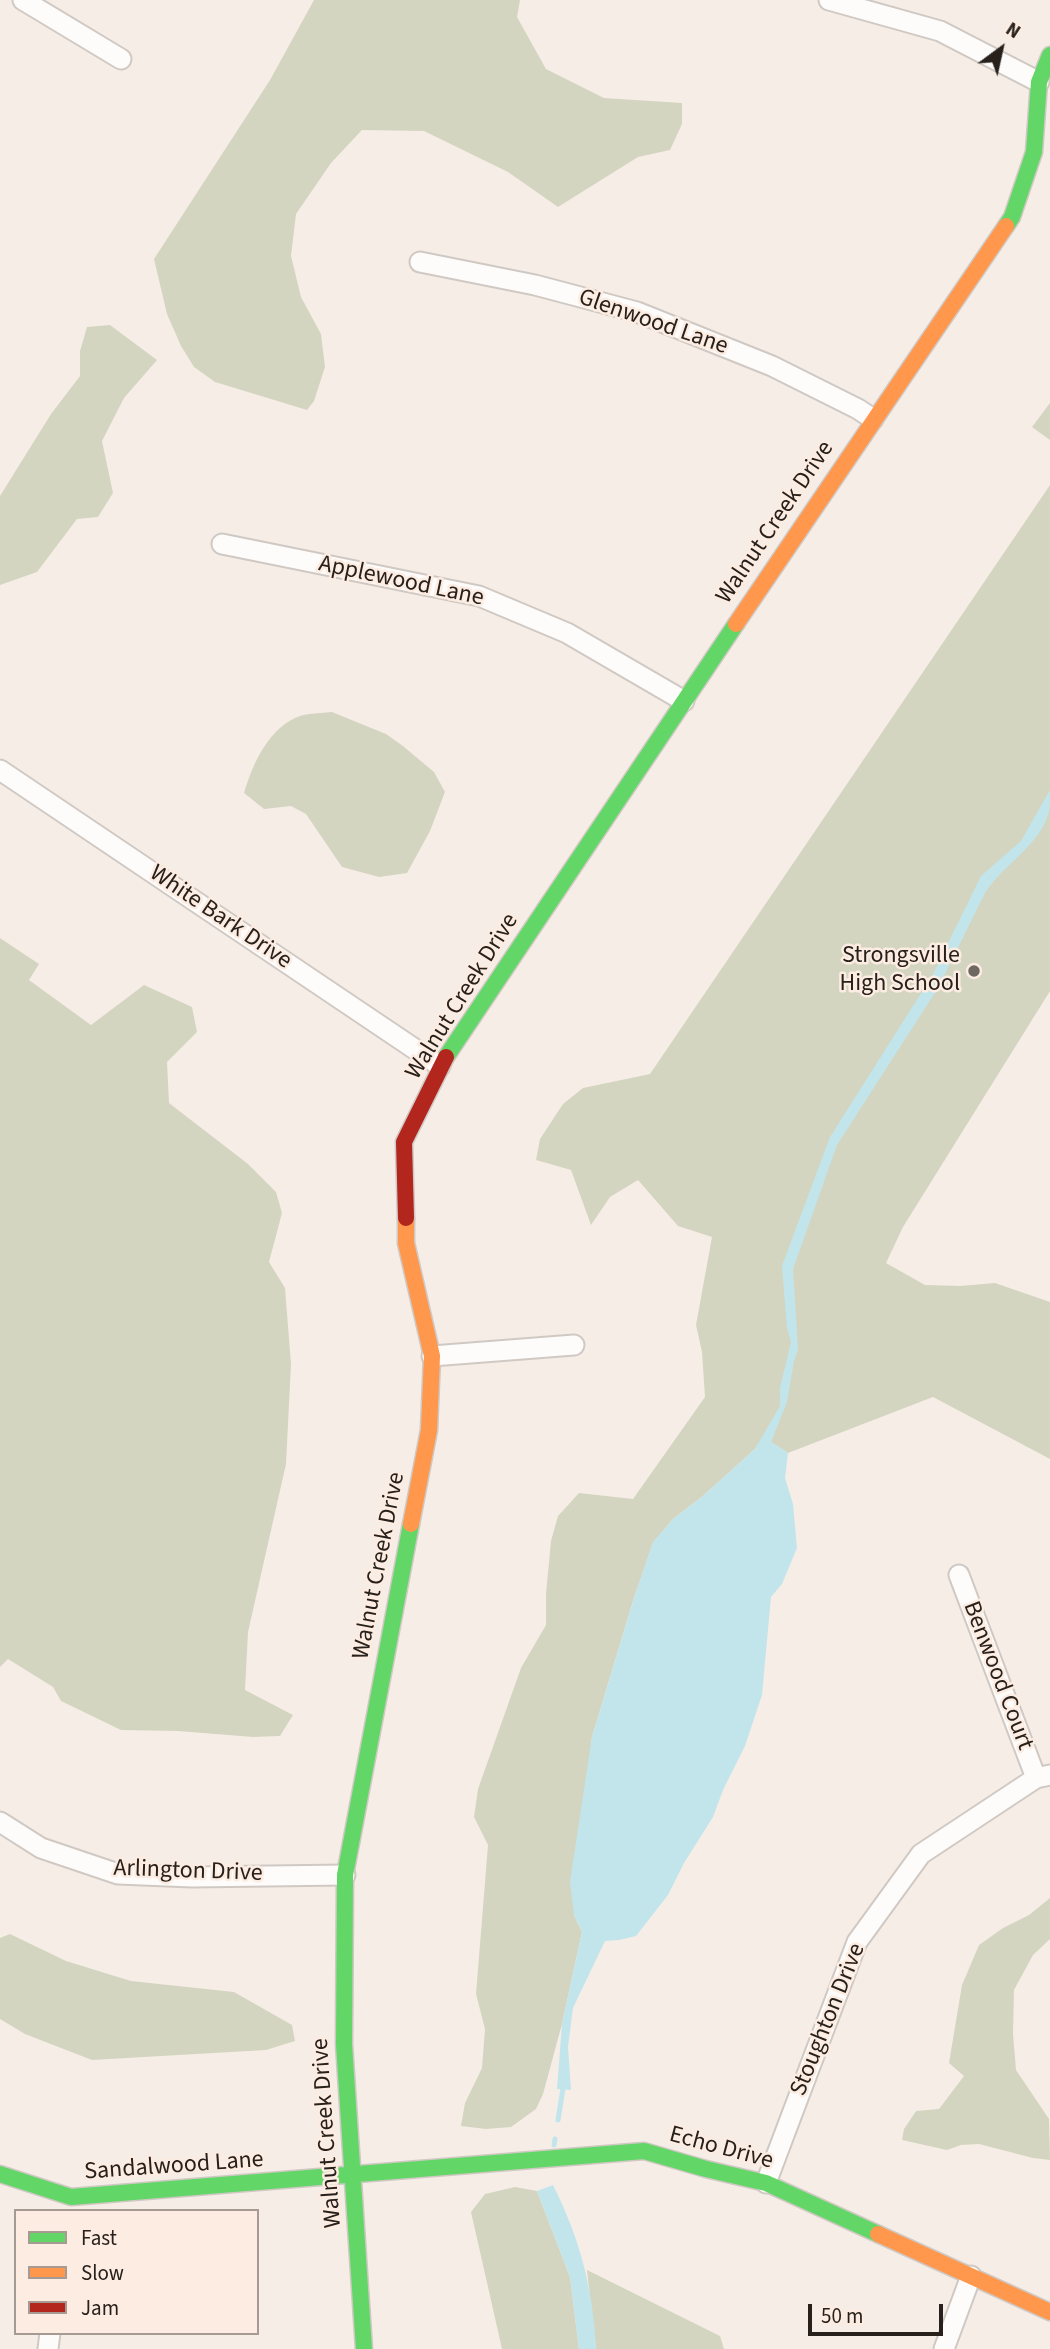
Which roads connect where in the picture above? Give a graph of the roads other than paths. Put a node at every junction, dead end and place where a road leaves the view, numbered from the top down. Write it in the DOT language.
graph roads {
  1 [pos="23,0"];
  2 [pos="829,0"];
  3 [pos="1050,55"];
  4 [pos="121,60"];
  5 [pos="1040,82"];
  6 [pos="420,262"];
  7 [pos="873,419"];
  8 [pos="222,544"];
  9 [pos="684,701"];
  10 [pos="0,770"];
  11 [pos="440,1066"];
  12 [pos="574,1345"];
  13 [pos="432,1356"];
  14 [pos="959,1575"];
  15 [pos="1043,1776"];
  16 [pos="0,1822"];
  17 [pos="345,1875"];
  18 [pos="0,2174"];
  19 [pos="355,2176"];
  20 [pos="766,2183"];
  21 [pos="70,2204"];
  22 [pos="971,2276"];
  23 [pos="1050,2312"];
  24 [pos="364,2349"];
  25 [pos="944,2349"];
  1 -- 4 [label="street"];
  2 -- 5 [label="street"];
  3 -- 5 [label="street, Walnut Creek Drive"];
  5 -- 7 [label="street, Walnut Creek Drive"];
  6 -- 7 [label="street, Glenwood Lane"];
  7 -- 9 [label="street, Walnut Creek Drive"];
  8 -- 9 [label="street, Applewood Lane"];
  9 -- 11 [label="street, Walnut Creek Drive"];
  10 -- 11 [label="street, White Bark Drive"];
  11 -- 13 [label="street, Walnut Creek Drive"];
  12 -- 13 [label="street"];
  13 -- 17 [label="street, Walnut Creek Drive"];
  14 -- 15 [label="street, Benwood Court"];
  15 -- 20 [label="street, Stoughton Drive"];
  16 -- 17 [label="street, Arlington Drive"];
  17 -- 19 [label="street, Walnut Creek Drive"];
  18 -- 21 [label="street, Sandalwood Lane"];
  19 -- 20 [label="street, Echo Drive"];
  19 -- 21 [label="street, Sandalwood Lane"];
  19 -- 24 [label="street, Walnut Creek Drive"];
  20 -- 22 [label="street, Echo Drive"];
  22 -- 23 [label="street, Echo Drive"];
  22 -- 25 [label="street"];
}
